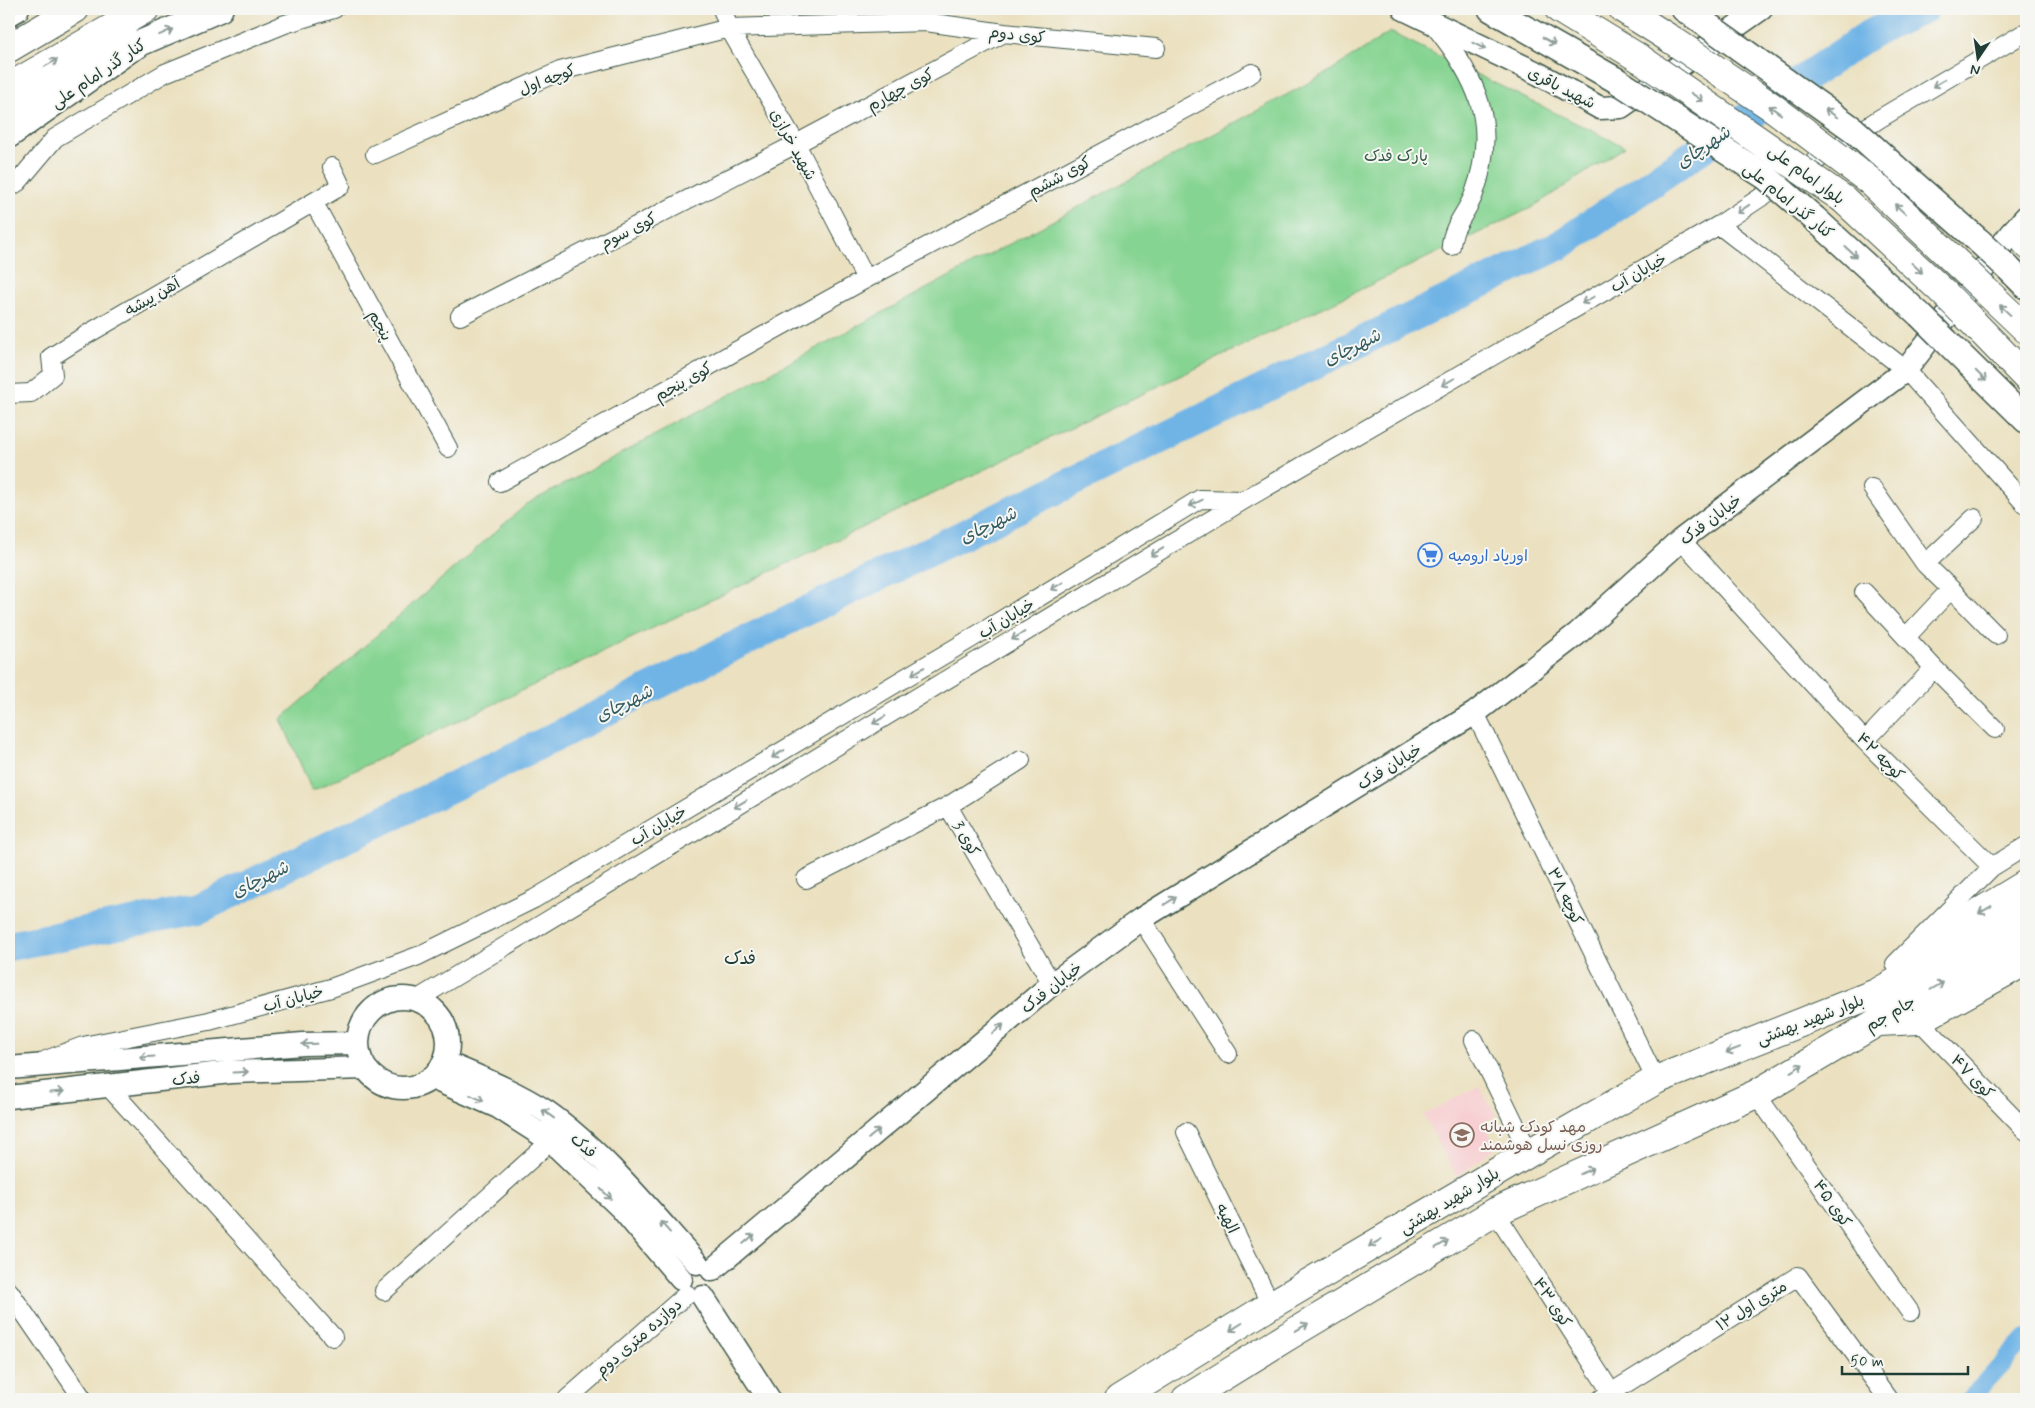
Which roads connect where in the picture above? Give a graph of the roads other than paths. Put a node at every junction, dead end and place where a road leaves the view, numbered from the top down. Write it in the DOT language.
graph roads {
  1 [pos="16,9"];
  2 [pos="75,9"];
  3 [pos="145,9"];
  4 [pos="220,9"];
  5 [pos="334,9"];
  6 [pos="722,9"];
  7 [pos="1404,9"];
  8 [pos="1491,9"];
  9 [pos="1509,9"];
  10 [pos="1559,9"];
  11 [pos="1623,9"];
  12 [pos="1745,9"];
  13 [pos="1759,9"];
  14 [pos="9,13"];
  15 [pos="1691,14"];
  16 [pos="1430,22"];
  17 [pos="729,28"];
  18 [pos="2026,32"];
  19 [pos="1004,33"];
  20 [pos="1616,44"];
  21 [pos="136,45"];
  22 [pos="9,48"];
  23 [pos="1156,48"];
  24 [pos="1252,73"];
  25 [pos="9,87"];
  26 [pos="9,113"];
  27 [pos="9,135"];
  28 [pos="796,144"];
  29 [pos="375,154"];
  30 [pos="332,167"];
  31 [pos="9,188"];
  32 [pos="314,202"];
  33 [pos="2026,217"];
  34 [pos="1719,225"];
  35 [pos="2011,233"];
  36 [pos="1451,246"];
  37 [pos="2026,250"];
  38 [pos="866,279"];
  39 [pos="2026,286"];
  40 [pos="460,316"];
  41 [pos="2026,329"];
  42 [pos="1906,370"];
  43 [pos="2026,377"];
  44 [pos="9,394"];
  45 [pos="2026,420"];
  46 [pos="448,448"];
  47 [pos="500,482"];
  48 [pos="1872,488"];
  49 [pos="1244,500"];
  50 [pos="2026,505"];
  51 [pos="1974,518"];
  52 [pos="1681,540"];
  53 [pos="1925,564"];
  54 [pos="1951,589"];
  55 [pos="1864,592"];
  56 [pos="1996,635"];
  57 [pos="1906,638"];
  58 [pos="1934,668"];
  59 [pos="1475,712"];
  60 [pos="1995,729"];
  61 [pos="1866,741"];
  62 [pos="1022,760"];
  63 [pos="948,806"];
  64 [pos="2026,846"];
  65 [pos="1992,867"];
  66 [pos="806,879"];
  67 [pos="2026,884"];
  68 [pos="2026,910"];
  69 [pos="1141,919"];
  70 [pos="2026,934"];
  71 [pos="2026,961"];
  72 [pos="1895,964"];
  73 [pos="1995,978"];
  74 [pos="2026,978"];
  75 [pos="1052,984"];
  76 [pos="1876,993"];
  77 [pos="416,1000"];
  78 [pos="1919,1020"];
  79 [pos="1875,1022"];
  80 [pos="1474,1040"];
  81 [pos="357,1043"];
  82 [pos="1228,1054"];
  83 [pos="32,1066"];
  84 [pos="9,1068"];
  85 [pos="365,1068"];
  86 [pos="438,1070"];
  87 [pos="1656,1080"];
  88 [pos="108,1086"];
  89 [pos="1756,1094"];
  90 [pos="9,1097"];
  91 [pos="2026,1131"];
  92 [pos="1186,1132"];
  93 [pos="551,1141"];
  94 [pos="1529,1152"];
  95 [pos="1495,1212"];
  96 [pos="705,1267"];
  97 [pos="690,1290"];
  98 [pos="9,1291"];
  99 [pos="384,1291"];
  100 [pos="1271,1305"];
  101 [pos="1910,1312"];
  102 [pos="333,1337"];
  103 [pos="1606,1396"];
  104 [pos="83,1399"];
  105 [pos="567,1399"];
  106 [pos="769,1399"];
  107 [pos="1119,1399"];
  108 [pos="1186,1399"];
  109 [pos="1888,1399"];
  1 -- 14 [label="main road"];
  2 -- 22 [label="main road"];
  25 -- 3 [label="main road, one-way"];
  21 -- 4 [label="main road, کنار گذر امام علی, one-way"];
  5 -- 31 [label="street"];
  6 -- 17 [label="street, شهید خرازی"];
  7 -- 16 [label="street, شهید باقری"];
  8 -- 45 [label="main road, کنار گذر امام علی, one-way, bridge"];
  9 -- 20 [label="main road"];
  10 -- 20 [label="main road, بلوار امام علی"];
  41 -- 11 [label="main road, بلوار امام علی, one-way, bridge"];
  12 -- 13 [label="street"];
  16 -- 13 [label="street, شهید باقری, one-way"];
  39 -- 15 [label="main road, one-way, bridge"];
  16 -- 36 [label="street"];
  17 -- 19 [label="street, کوی دوم"];
  17 -- 28 [label="street, شهید خرازی"];
  17 -- 29 [label="street, کوچه اول"];
  18 -- 34 [label="street, خیابان آب, one-way"];
  19 -- 23 [label="street, کوی دوم"];
  19 -- 28 [label="street, کوی چهارم"];
  20 -- 43 [label="main road, بلوار امام علی, one-way, bridge"];
  21 -- 26 [label="main road"];
  21 -- 27 [label="main road, کنار گذر امام علی"];
  24 -- 38 [label="street, کوی ششم"];
  28 -- 38 [label="street, شهید خرازی"];
  28 -- 40 [label="street, کوی سوم"];
  30 -- 32 [label="street"];
  32 -- 44 [label="street, آهن پیشه"];
  32 -- 46 [label="street, پنجم"];
  33 -- 35 [label="street, خیابان فدک"];
  34 -- 42 [label="street"];
  34 -- 49 [label="street, خیابان آب, one-way"];
  35 -- 37 [label="street"];
  35 -- 42 [label="street, خیابان فدک"];
  38 -- 47 [label="street, کوی پنجم"];
  42 -- 50 [label="street"];
  42 -- 52 [label="street, خیابان فدک"];
  48 -- 53 [label="street"];
  49 -- 77 [label="street, خیابان آب, one-way"];
  49 -- 83 [label="street, خیابان آب, one-way"];
  51 -- 53 [label="street"];
  52 -- 59 [label="street, خیابان فدک"];
  52 -- 61 [label="street, کوچه ۴۲"];
  53 -- 54 [label="street"];
  54 -- 56 [label="street"];
  54 -- 57 [label="street"];
  55 -- 57 [label="street"];
  57 -- 58 [label="street"];
  58 -- 60 [label="street"];
  58 -- 61 [label="street"];
  69 -- 59 [label="street, خیابان فدک, one-way"];
  59 -- 87 [label="street, کوچه ۳۸"];
  61 -- 65 [label="street, کوچه ۴۲"];
  62 -- 63 [label="street"];
  63 -- 66 [label="street, کوی 3"];
  63 -- 75 [label="street, کوی 3"];
  64 -- 65 [label="street"];
  65 -- 72 [label="street"];
  67 -- 72 [label="main road, one-way"];
  68 -- 76 [label="main road, جام جم"];
  69 -- 75 [label="street, خیابان فدک"];
  69 -- 82 [label="street"];
  79 -- 70 [label="main road, جام جم, one-way"];
  71 -- 73 [label="main road"];
  72 -- 76 [label="main road"];
  73 -- 74 [label="street"];
  73 -- 78 [label="main road"];
  96 -- 75 [label="street, خیابان فدک, one-way"];
  76 -- 87 [label="main road, بلوار شهید بهشتی, one-way"];
  77 -- 81 [label="street"];
  77 -- 86 [label="street"];
  78 -- 79 [label="main road"];
  78 -- 91 [label="street, کوی ۴۷"];
  89 -- 79 [label="main road, جام جم, one-way"];
  80 -- 94 [label="street"];
  81 -- 83 [label="street, فدک, one-way"];
  81 -- 85 [label="street"];
  83 -- 84 [label="street, فدک"];
  85 -- 86 [label="street"];
  88 -- 85 [label="street, فدک, one-way"];
  86 -- 93 [label="street, فدک, one-way"];
  96 -- 86 [label="street, فدک, one-way"];
  87 -- 94 [label="main road, بلوار شهید بهشتی"];
  90 -- 88 [label="street, فدک, one-way"];
  88 -- 102 [label="street"];
  95 -- 89 [label="main road, one-way"];
  89 -- 101 [label="street, کوی ۴۵"];
  92 -- 100 [label="street, الهیه"];
  93 -- 97 [label="street, فدک, one-way"];
  93 -- 99 [label="street"];
  94 -- 100 [label="main road, بلوار شهید بهشتی, one-way"];
  95 -- 103 [label="street, کوی ۴۳"];
  108 -- 95 [label="main road, one-way"];
  96 -- 97 [label="street"];
  96 -- 97 [label="street"];
  97 -- 105 [label="street, دوازده متری دوم"];
  97 -- 106 [label="street, فدک"];
  98 -- 104 [label="street"];
  100 -- 107 [label="main road, بلوار شهید بهشتی, one-way"];
  103 -- 109 [label="street, ۱۲ متری اول"];
}
